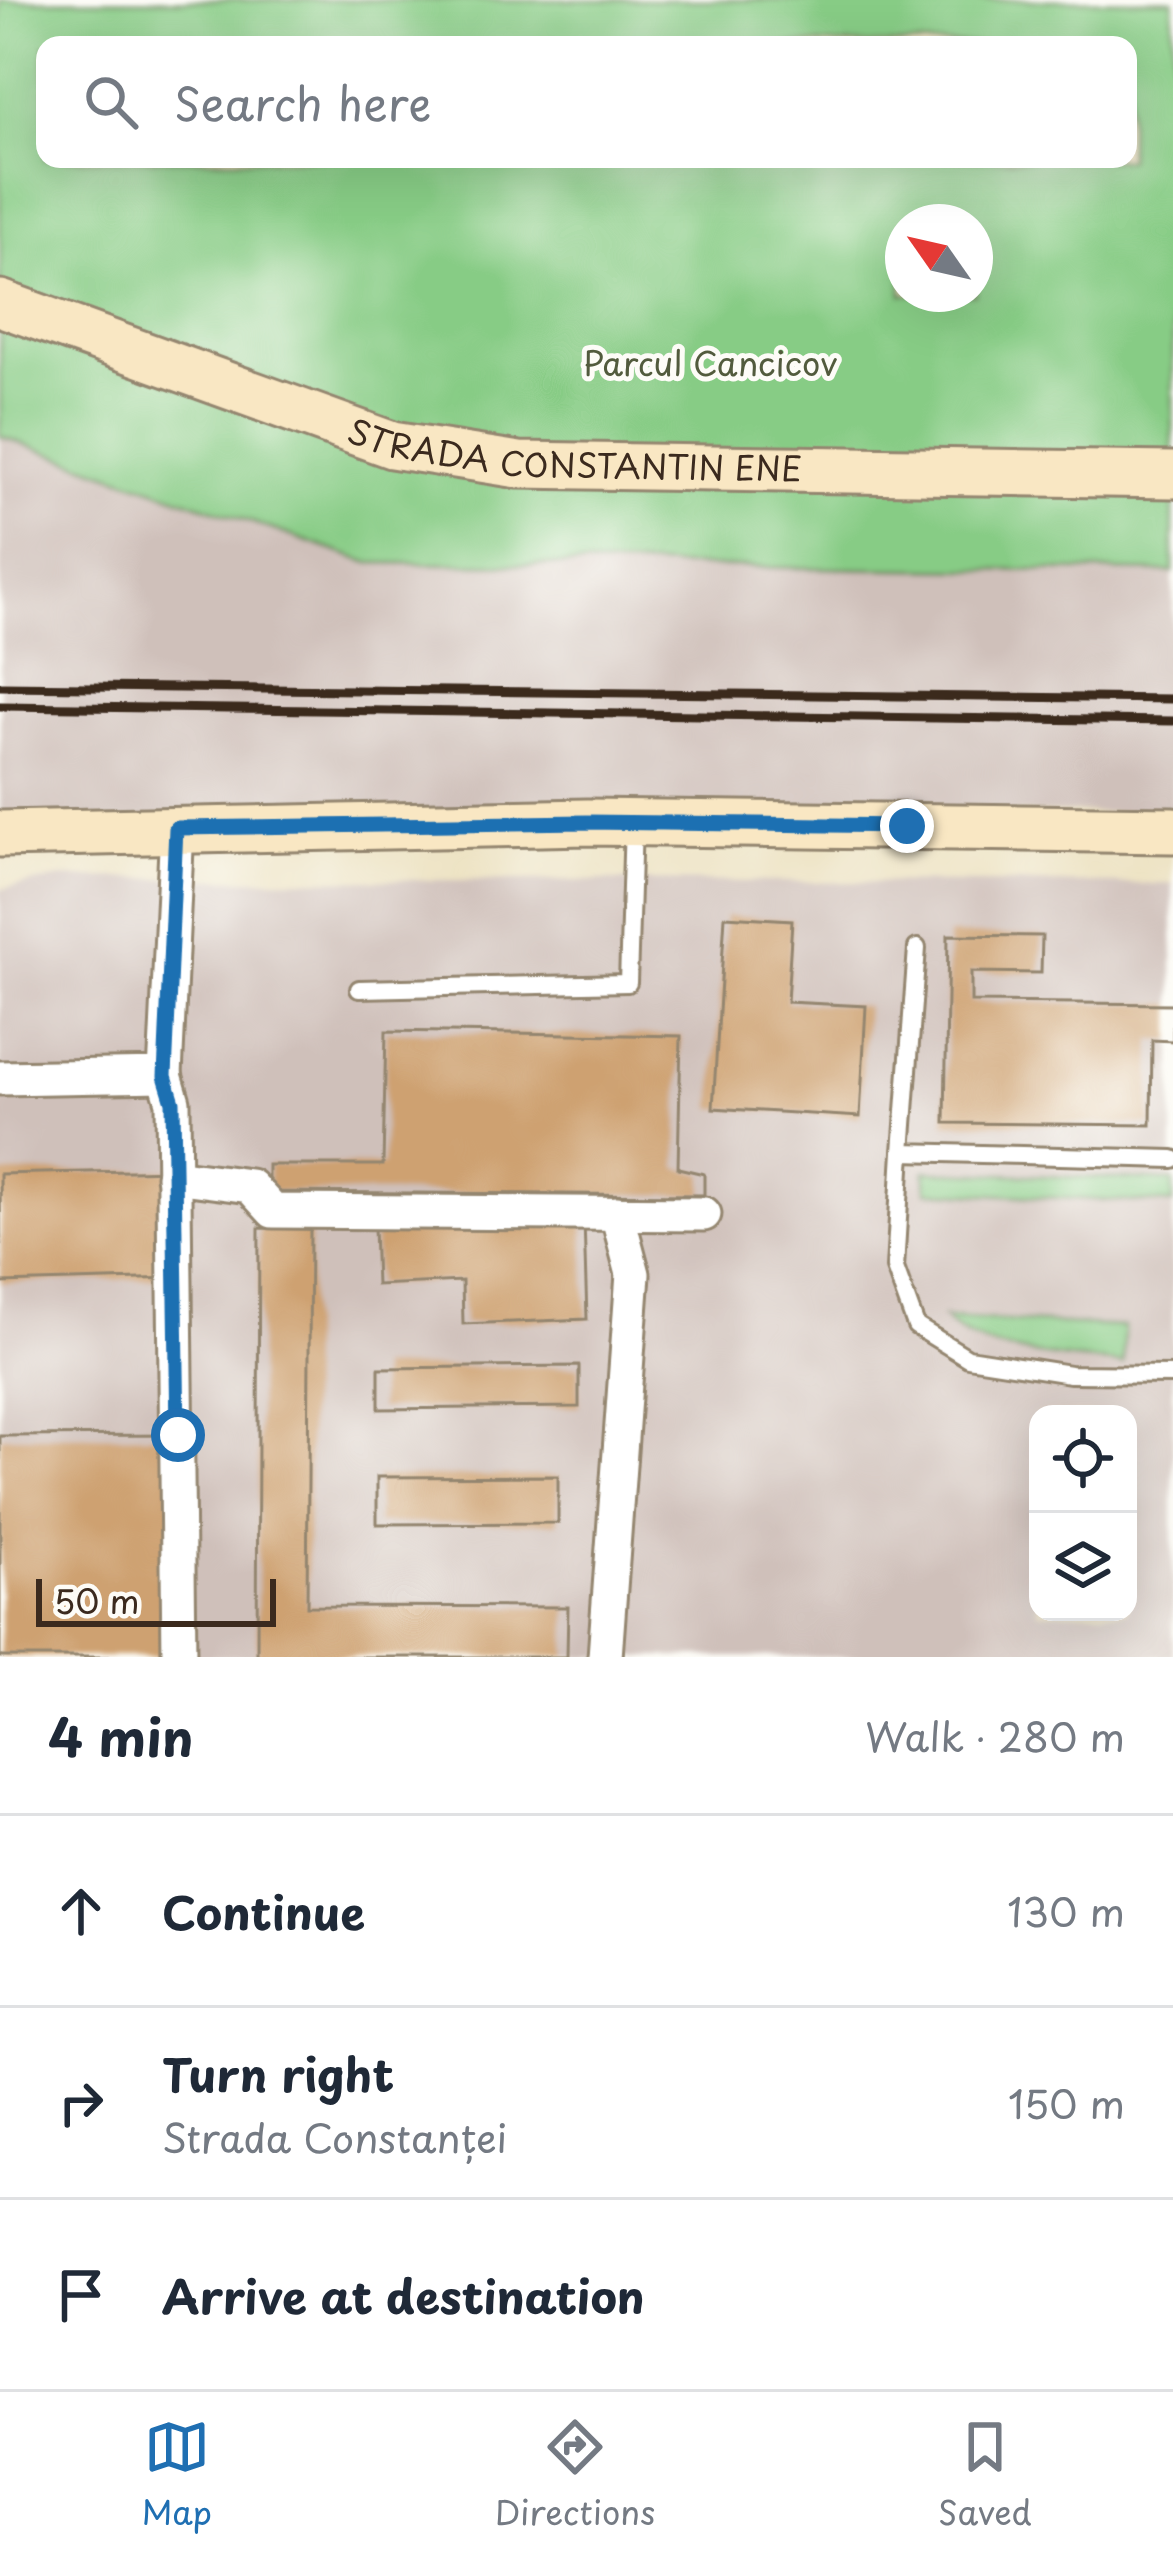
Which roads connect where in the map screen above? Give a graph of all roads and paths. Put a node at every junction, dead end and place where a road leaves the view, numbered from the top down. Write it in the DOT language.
graph roads {
  1 [pos="0,304"];
  2 [pos="1173,476"];
  3 [pos="633,822"];
  4 [pos="176,828"];
  5 [pos="1173,830"];
  6 [pos="0,834"];
  7 [pos="917,948"];
  8 [pos="359,989"];
  9 [pos="165,1076"];
  10 [pos="0,1078"];
  11 [pos="902,1152"];
  12 [pos="1173,1159"];
  13 [pos="173,1176"];
  14 [pos="617,1213"];
  15 [pos="704,1214"];
  16 [pos="1173,1376"];
  17 [pos="179,1657"];
  18 [pos="605,1657"];
  1 -- 2 [label="main road, STRADA CONSTANTIN ENE"];
  3 -- 4 [label="main road"];
  3 -- 5 [label="main road"];
  3 -- 8 [label="lane"];
  4 -- 6 [label="main road"];
  4 -- 9 [label="street"];
  7 -- 11 [label="lane"];
  9 -- 10 [label="street"];
  9 -- 13 [label="street"];
  11 -- 12 [label="lane"];
  11 -- 16 [label="lane"];
  13 -- 14 [label="street"];
  13 -- 17 [label="street"];
  14 -- 15 [label="street"];
  14 -- 18 [label="street"];
}
